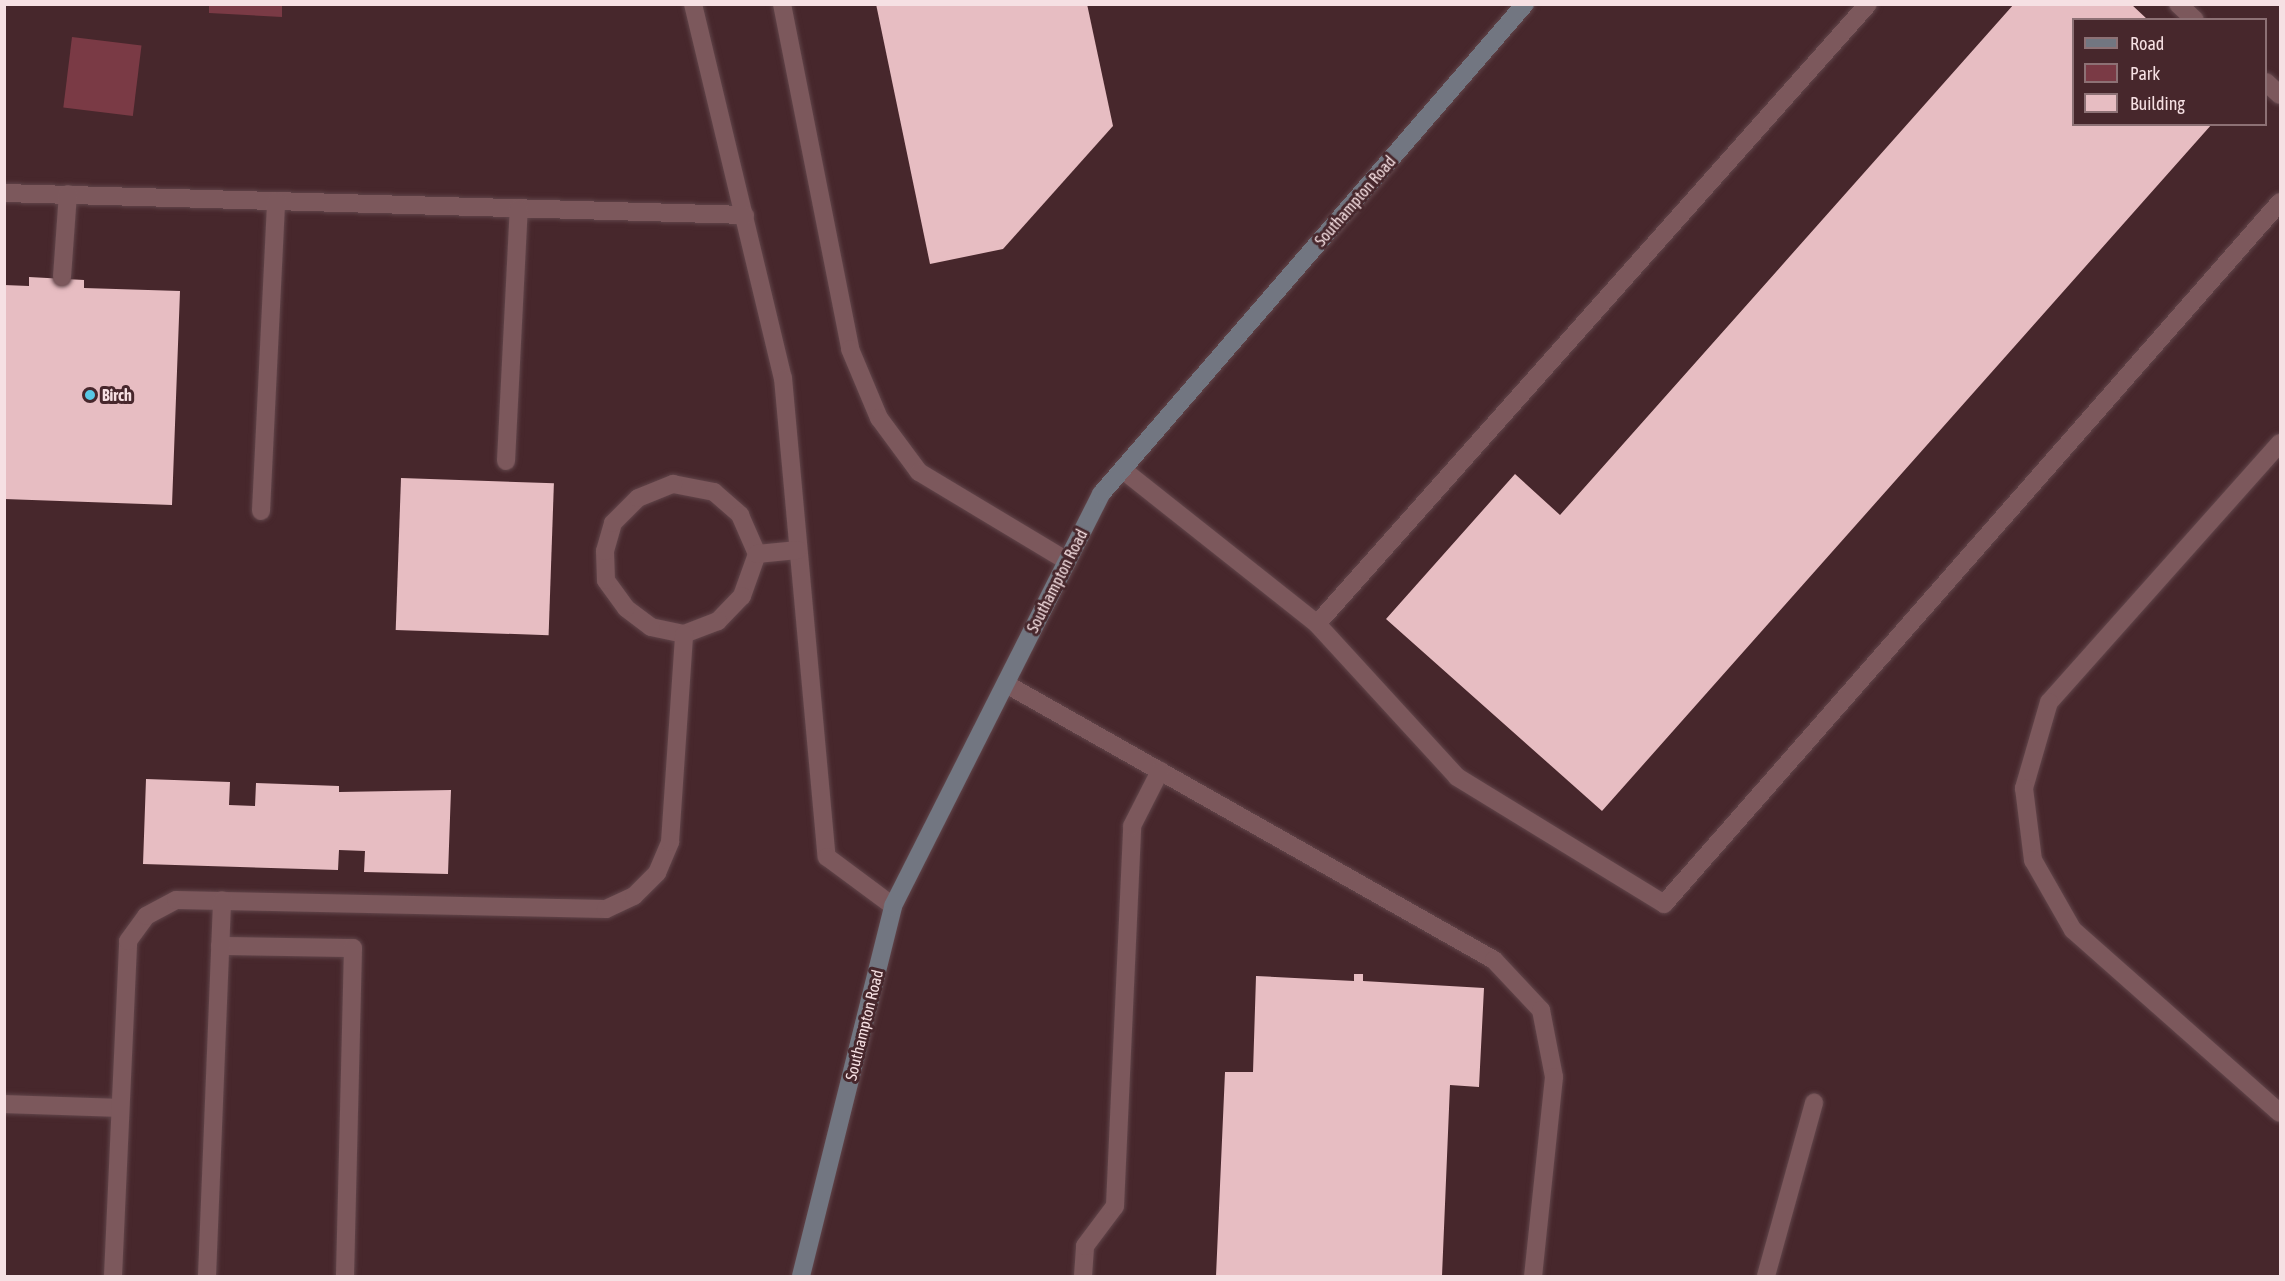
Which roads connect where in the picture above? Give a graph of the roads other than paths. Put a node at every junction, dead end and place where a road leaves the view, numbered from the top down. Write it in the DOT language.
graph roads {
  1 [pos="693,4"];
  2 [pos="782,4"];
  3 [pos="1525,4"];
  4 [pos="1868,4"];
  5 [pos="2178,4"];
  6 [pos="2193,18"];
  7 [pos="2267,83"];
  8 [pos="2280,95"];
  9 [pos="4,193"];
  10 [pos="68,194"];
  11 [pos="276,201"];
  12 [pos="2280,202"];
  13 [pos="519,208"];
  14 [pos="745,215"];
  15 [pos="62,277"];
  16 [pos="2280,443"];
  17 [pos="506,461"];
  18 [pos="1122,470"];
  19 [pos="261,511"];
  20 [pos="798,550"];
  21 [pos="757,554"];
  22 [pos="1067,561"];
  23 [pos="1317,624"];
  24 [pos="684,634"];
  25 [pos="1006,684"];
  26 [pos="1160,771"];
  27 [pos="222,900"];
  28 [pos="893,906"];
  29 [pos="220,946"];
  30 [pos="1814,1103"];
  31 [pos="4,1104"];
  32 [pos="120,1108"];
  33 [pos="2280,1113"];
  34 [pos="113,1276"];
  35 [pos="207,1276"];
  36 [pos="345,1276"];
  37 [pos="801,1276"];
  38 [pos="1083,1276"];
  39 [pos="1533,1276"];
  40 [pos="1766,1276"];
  1 -- 14 [label="lane"];
  2 -- 22 [label="lane"];
  3 -- 18 [label="street, Southampton Road"];
  4 -- 23 [label="lane"];
  5 -- 6 [label="lane"];
  7 -- 8 [label="lane"];
  9 -- 10 [label="lane"];
  10 -- 11 [label="lane"];
  10 -- 15 [label="lane"];
  11 -- 13 [label="lane"];
  11 -- 19 [label="lane"];
  12 -- 23 [label="lane"];
  13 -- 14 [label="lane"];
  13 -- 17 [label="lane"];
  14 -- 20 [label="lane"];
  16 -- 33 [label="lane"];
  18 -- 22 [label="street, Southampton Road"];
  18 -- 23 [label="lane"];
  20 -- 21 [label="lane"];
  20 -- 28 [label="lane"];
  21 -- 24 [label="lane"];
  21 -- 24 [label="lane"];
  22 -- 25 [label="street, Southampton Road"];
  24 -- 27 [label="lane"];
  25 -- 26 [label="lane"];
  25 -- 28 [label="street, Southampton Road"];
  26 -- 38 [label="lane"];
  26 -- 39 [label="lane"];
  27 -- 29 [label="lane"];
  27 -- 32 [label="lane"];
  28 -- 37 [label="street, Southampton Road"];
  29 -- 35 [label="lane"];
  29 -- 36 [label="lane"];
  30 -- 40 [label="lane"];
  31 -- 32 [label="lane"];
  32 -- 34 [label="lane"];
}
